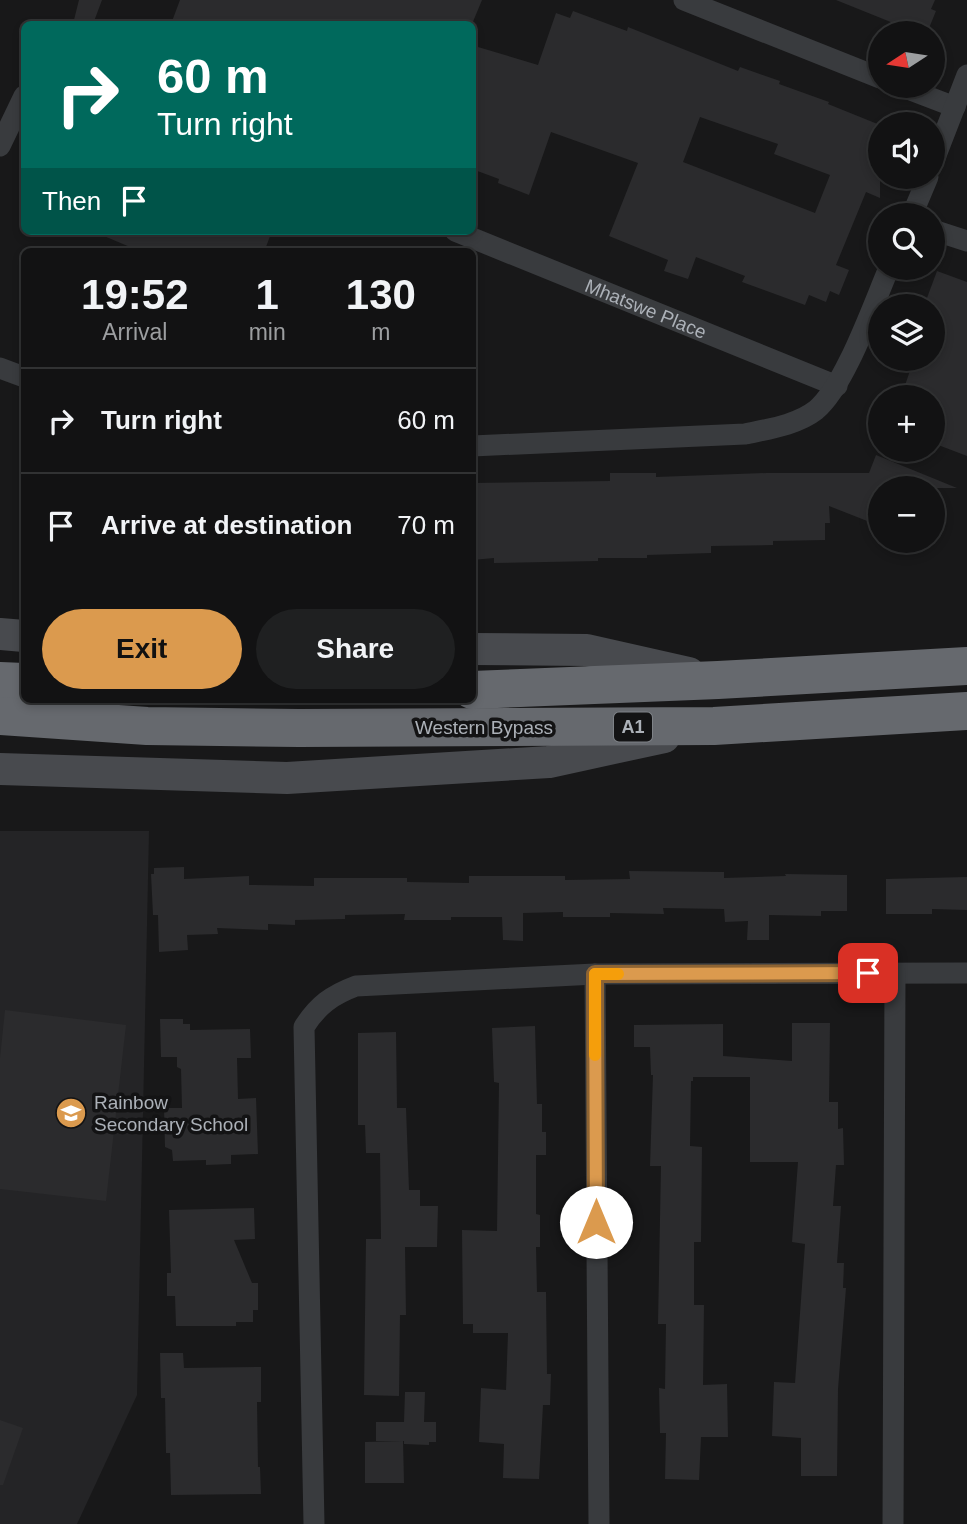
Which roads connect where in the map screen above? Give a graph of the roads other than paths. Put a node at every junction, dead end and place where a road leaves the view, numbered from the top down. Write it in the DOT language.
graph roads {
  1 [pos="684,0"];
  2 [pos="868,73"];
  3 [pos="967,75"];
  4 [pos="931,98"];
  5 [pos="21,102"];
  6 [pos="955,107"];
  7 [pos="945,132"];
  8 [pos="0,146"];
  9 [pos="945,234"];
  10 [pos="465,235"];
  11 [pos="967,241"];
  12 [pos="884,280"];
  13 [pos="0,368"];
  14 [pos="21,376"];
  15 [pos="837,386"];
  16 [pos="476,446"];
  17 [pos="0,634"];
  18 [pos="21,636"];
  19 [pos="476,649"];
  20 [pos="967,666"];
  21 [pos="718,680"];
  22 [pos="0,681"];
  23 [pos="21,682"];
  24 [pos="476,690"];
  25 [pos="967,710"];
  26 [pos="0,716"];
  27 [pos="714,726"];
  28 [pos="0,769"];
  29 [pos="895,973"];
  30 [pos="967,973"];
  31 [pos="595,974"];
  32 [pos="314,1524"];
  33 [pos="599,1524"];
  34 [pos="893,1524"];
  1 -- 2 [label="street"];
  3 -- 6 [label="street"];
  4 -- 6 [label="street"];
  5 -- 8 [label="street"];
  6 -- 7 [label="street"];
  9 -- 11 [label="street"];
  10 -- 15 [label="street, Mhatswe Place"];
  12 -- 15 [label="street"];
  13 -- 14 [label="street"];
  15 -- 16 [label="street"];
  17 -- 18 [label="street"];
  19 -- 21 [label="street"];
  20 -- 21 [label="highway, Western Bypass / A1"];
  21 -- 24 [label="highway, Western Bypass / A1"];
  22 -- 23 [label="highway"];
  25 -- 27 [label="highway, Western Bypass / A1"];
  26 -- 27 [label="highway, Western Bypass / A1"];
  27 -- 28 [label="street"];
  29 -- 30 [label="street"];
  29 -- 31 [label="street"];
  29 -- 34 [label="street"];
  31 -- 32 [label="street"];
  31 -- 33 [label="street"];
}
